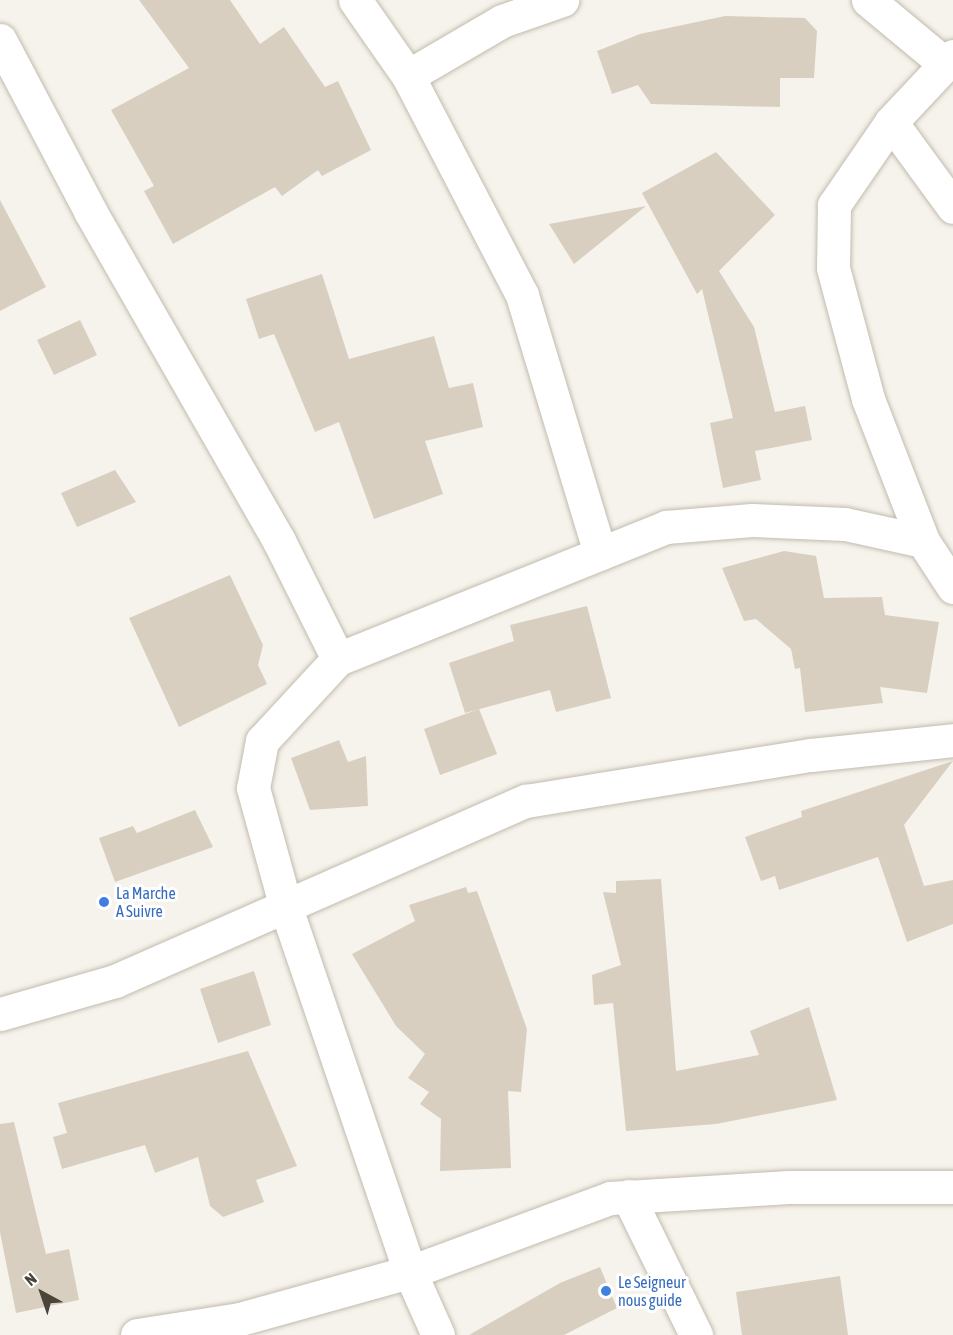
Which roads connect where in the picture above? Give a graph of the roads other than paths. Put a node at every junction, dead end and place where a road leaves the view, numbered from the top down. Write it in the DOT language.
graph roads {
  1 [pos="355,0"];
  2 [pos="562,0"];
  3 [pos="868,0"];
  4 [pos="0,40"];
  5 [pos="949,60"];
  6 [pos="408,76"];
  7 [pos="891,122"];
  8 [pos="953,207"];
  9 [pos="924,540"];
  10 [pos="600,553"];
  11 [pos="953,586"];
  12 [pos="338,659"];
  13 [pos="953,740"];
  14 [pos="285,904"];
  15 [pos="0,1014"];
  16 [pos="953,1187"];
  17 [pos="628,1196"];
  18 [pos="410,1272"];
  19 [pos="136,1335"];
  20 [pos="438,1335"];
  21 [pos="696,1335"];
  1 -- 6 [label="street"];
  2 -- 6 [label="street"];
  3 -- 5 [label="street"];
  4 -- 12 [label="street"];
  5 -- 7 [label="street"];
  6 -- 10 [label="street"];
  7 -- 8 [label="street"];
  7 -- 9 [label="street"];
  9 -- 10 [label="street"];
  9 -- 11 [label="street"];
  10 -- 12 [label="street"];
  12 -- 14 [label="street"];
  13 -- 14 [label="street"];
  14 -- 15 [label="street"];
  14 -- 18 [label="street"];
  16 -- 17 [label="street"];
  17 -- 18 [label="street"];
  17 -- 21 [label="street"];
  18 -- 19 [label="street"];
  18 -- 20 [label="street"];
}
